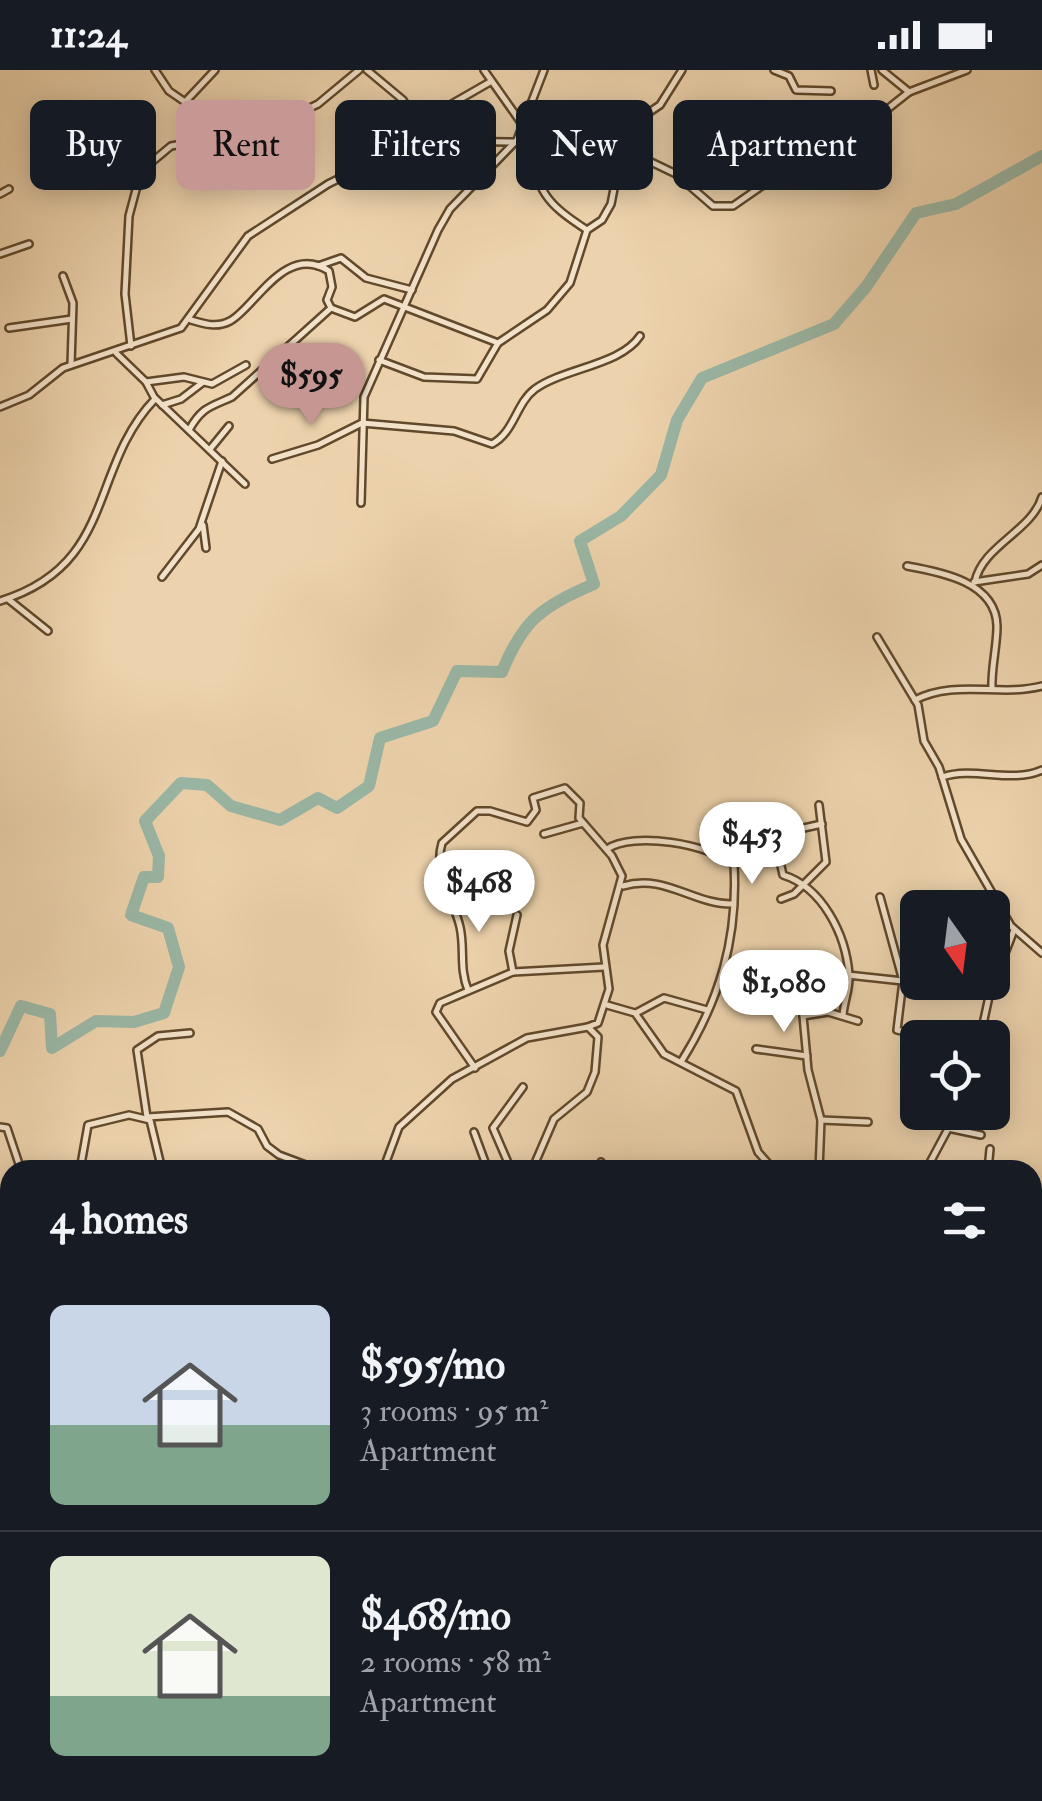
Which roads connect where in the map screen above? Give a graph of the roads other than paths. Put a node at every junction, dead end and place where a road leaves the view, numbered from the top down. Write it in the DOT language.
graph roads {
  1 [pos="156,70"];
  2 [pos="215,70"];
  3 [pos="359,70"];
  4 [pos="367,70"];
  5 [pos="484,70"];
  6 [pos="544,70"];
  7 [pos="682,70"];
  8 [pos="774,70"];
  9 [pos="871,70"];
  10 [pos="882,70"];
  11 [pos="967,70"];
  12 [pos="490,82"];
  13 [pos="874,85"];
  14 [pos="830,91"];
  15 [pos="909,92"];
  16 [pos="182,100"];
  17 [pos="187,100"];
  18 [pos="403,100"];
  19 [pos="461,100"];
  20 [pos="532,100"];
  21 [pos="315,105"];
  22 [pos="653,110"];
  23 [pos="516,116"];
  24 [pos="496,141"];
  25 [pos="515,141"];
  26 [pos="176,145"];
  27 [pos="653,163"];
  28 [pos="335,180"];
  29 [pos="9,189"];
  30 [pos="542,190"];
  31 [pos="614,190"];
  32 [pos="0,194"];
  33 [pos="587,230"];
  34 [pos="29,244"];
  35 [pos="0,254"];
  36 [pos="318,266"];
  37 [pos="63,276"];
  38 [pos="412,290"];
  39 [pos="404,306"];
  40 [pos="332,308"];
  41 [pos="72,319"];
  42 [pos="190,320"];
  43 [pos="10,328"];
  44 [pos="640,336"];
  45 [pos="498,343"];
  46 [pos="131,346"];
  47 [pos="116,353"];
  48 [pos="379,360"];
  49 [pos="71,365"];
  50 [pos="246,365"];
  51 [pos="146,382"];
  52 [pos="202,383"];
  53 [pos="155,399"];
  54 [pos="162,405"];
  55 [pos="0,407"];
  56 [pos="362,423"];
  57 [pos="229,426"];
  58 [pos="189,430"];
  59 [pos="210,448"];
  60 [pos="272,459"];
  61 [pos="222,461"];
  62 [pos="245,484"];
  63 [pos="1042,497"];
  64 [pos="361,503"];
  65 [pos="202,522"];
  66 [pos="206,548"];
  67 [pos="1042,565"];
  68 [pos="907,566"];
  69 [pos="162,578"];
  70 [pos="973,583"];
  71 [pos="4,600"];
  72 [pos="48,631"];
  73 [pos="878,638"];
  74 [pos="1042,686"];
  75 [pos="992,689"];
  76 [pos="915,700"];
  77 [pos="1042,770"];
  78 [pos="942,777"];
  79 [pos="818,805"];
  80 [pos="770,816"];
  81 [pos="583,823"];
  82 [pos="822,824"];
  83 [pos="790,830"];
  84 [pos="544,834"];
  85 [pos="607,850"];
  86 [pos="802,881"];
  87 [pos="623,886"];
  88 [pos="880,896"];
  89 [pos="781,898"];
  90 [pos="733,904"];
  91 [pos="518,914"];
  92 [pos="1014,930"];
  93 [pos="1010,940"];
  94 [pos="1042,952"];
  95 [pos="604,967"];
  96 [pos="792,969"];
  97 [pos="900,971"];
  98 [pos="513,972"];
  99 [pos="804,972"];
  100 [pos="849,976"];
  101 [pos="900,982"];
  102 [pos="468,990"];
  103 [pos="901,1000"];
  104 [pos="607,1006"];
  105 [pos="708,1010"];
  106 [pos="634,1013"];
  107 [pos="843,1014"];
  108 [pos="804,1016"];
  109 [pos="858,1021"];
  110 [pos="588,1027"];
  111 [pos="900,1030"];
  112 [pos="190,1033"];
  113 [pos="756,1049"];
  114 [pos="807,1056"];
  115 [pos="681,1062"];
  116 [pos="475,1068"];
  117 [pos="523,1088"];
  118 [pos="148,1117"];
  119 [pos="821,1120"];
  120 [pos="868,1122"];
  121 [pos="0,1127"];
  122 [pos="947,1130"];
  123 [pos="956,1130"];
  124 [pos="474,1132"];
  125 [pos="981,1136"];
  126 [pos="990,1149"];
  127 [pos="18,1160"];
  128 [pos="82,1160"];
  129 [pos="159,1160"];
  130 [pos="292,1160"];
  131 [pos="386,1160"];
  132 [pos="484,1160"];
  133 [pos="506,1160"];
  134 [pos="536,1160"];
  135 [pos="765,1160"];
  136 [pos="819,1160"];
  137 [pos="931,1160"];
  138 [pos="989,1160"];
  1 -- 16 [label="street"];
  2 -- 17 [label="street"];
  3 -- 21 [label="street"];
  4 -- 18 [label="street"];
  5 -- 12 [label="street"];
  6 -- 20 [label="street"];
  7 -- 22 [label="street"];
  8 -- 14 [label="street"];
  9 -- 13 [label="street"];
  10 -- 15 [label="street"];
  11 -- 15 [label="street"];
  12 -- 19 [label="street"];
  12 -- 23 [label="street"];
  15 -- 27 [label="street"];
  24 -- 25 [label="street"];
  25 -- 38 [label="street"];
  26 -- 46 [label="street"];
  28 -- 42 [label="street"];
  29 -- 32 [label="street"];
  30 -- 33 [label="street"];
  31 -- 33 [label="street"];
  33 -- 45 [label="street"];
  34 -- 35 [label="street"];
  36 -- 38 [label="street"];
  36 -- 40 [label="street"];
  36 -- 42 [label="street"];
  37 -- 41 [label="street"];
  38 -- 39 [label="street"];
  39 -- 40 [label="street"];
  39 -- 45 [label="street"];
  39 -- 48 [label="street"];
  40 -- 58 [label="street"];
  41 -- 43 [label="street"];
  41 -- 49 [label="street"];
  42 -- 46 [label="street"];
  44 -- 56 [label="street"];
  45 -- 48 [label="street"];
  46 -- 47 [label="street"];
  47 -- 49 [label="street"];
  47 -- 51 [label="street"];
  48 -- 56 [label="street"];
  49 -- 55 [label="street"];
  50 -- 52 [label="street"];
  51 -- 52 [label="street"];
  51 -- 53 [label="street"];
  52 -- 54 [label="street"];
  53 -- 54 [label="street"];
  53 -- 71 [label="street"];
  54 -- 58 [label="street"];
  56 -- 60 [label="street"];
  56 -- 64 [label="street"];
  57 -- 59 [label="street"];
  58 -- 59 [label="street"];
  59 -- 61 [label="street"];
  61 -- 62 [label="street"];
  61 -- 65 [label="street"];
  63 -- 70 [label="street"];
  65 -- 66 [label="street"];
  65 -- 69 [label="street"];
  67 -- 70 [label="street"];
  68 -- 70 [label="street"];
  70 -- 75 [label="street"];
  71 -- 72 [label="street"];
  73 -- 76 [label="street"];
  74 -- 75 [label="street"];
  75 -- 76 [label="street"];
  76 -- 78 [label="street"];
  77 -- 78 [label="street"];
  78 -- 92 [label="street"];
  79 -- 82 [label="street"];
  80 -- 86 [label="street"];
  81 -- 84 [label="street"];
  81 -- 85 [label="street"];
  81 -- 102 [label="street"];
  82 -- 83 [label="street"];
  82 -- 86 [label="street"];
  85 -- 87 [label="street"];
  85 -- 90 [label="street"];
  86 -- 89 [label="street"];
  86 -- 100 [label="street"];
  87 -- 90 [label="street"];
  87 -- 95 [label="street"];
  88 -- 97 [label="street"];
  90 -- 105 [label="street"];
  91 -- 98 [label="street"];
  92 -- 93 [label="street"];
  92 -- 94 [label="street"];
  95 -- 98 [label="street"];
  95 -- 104 [label="street"];
  96 -- 99 [label="street"];
  98 -- 102 [label="street"];
  99 -- 100 [label="street"];
  99 -- 108 [label="street"];
  100 -- 101 [label="street"];
  100 -- 107 [label="street"];
  102 -- 116 [label="street"];
  103 -- 111 [label="street"];
  104 -- 106 [label="street"];
  104 -- 110 [label="street"];
  105 -- 106 [label="street"];
  105 -- 115 [label="street"];
  106 -- 115 [label="street"];
  107 -- 108 [label="street"];
  107 -- 109 [label="street"];
  108 -- 114 [label="street"];
  110 -- 116 [label="street"];
  110 -- 134 [label="street"];
  112 -- 118 [label="street"];
  113 -- 114 [label="street"];
  114 -- 119 [label="street"];
  115 -- 135 [label="street"];
  116 -- 131 [label="street"];
  117 -- 133 [label="street"];
  118 -- 128 [label="street"];
  118 -- 129 [label="street"];
  118 -- 130 [label="street"];
  119 -- 120 [label="street"];
  119 -- 136 [label="street"];
  121 -- 127 [label="street"];
  122 -- 137 [label="street"];
  123 -- 125 [label="street"];
  124 -- 132 [label="street"];
  126 -- 138 [label="street"];
}
